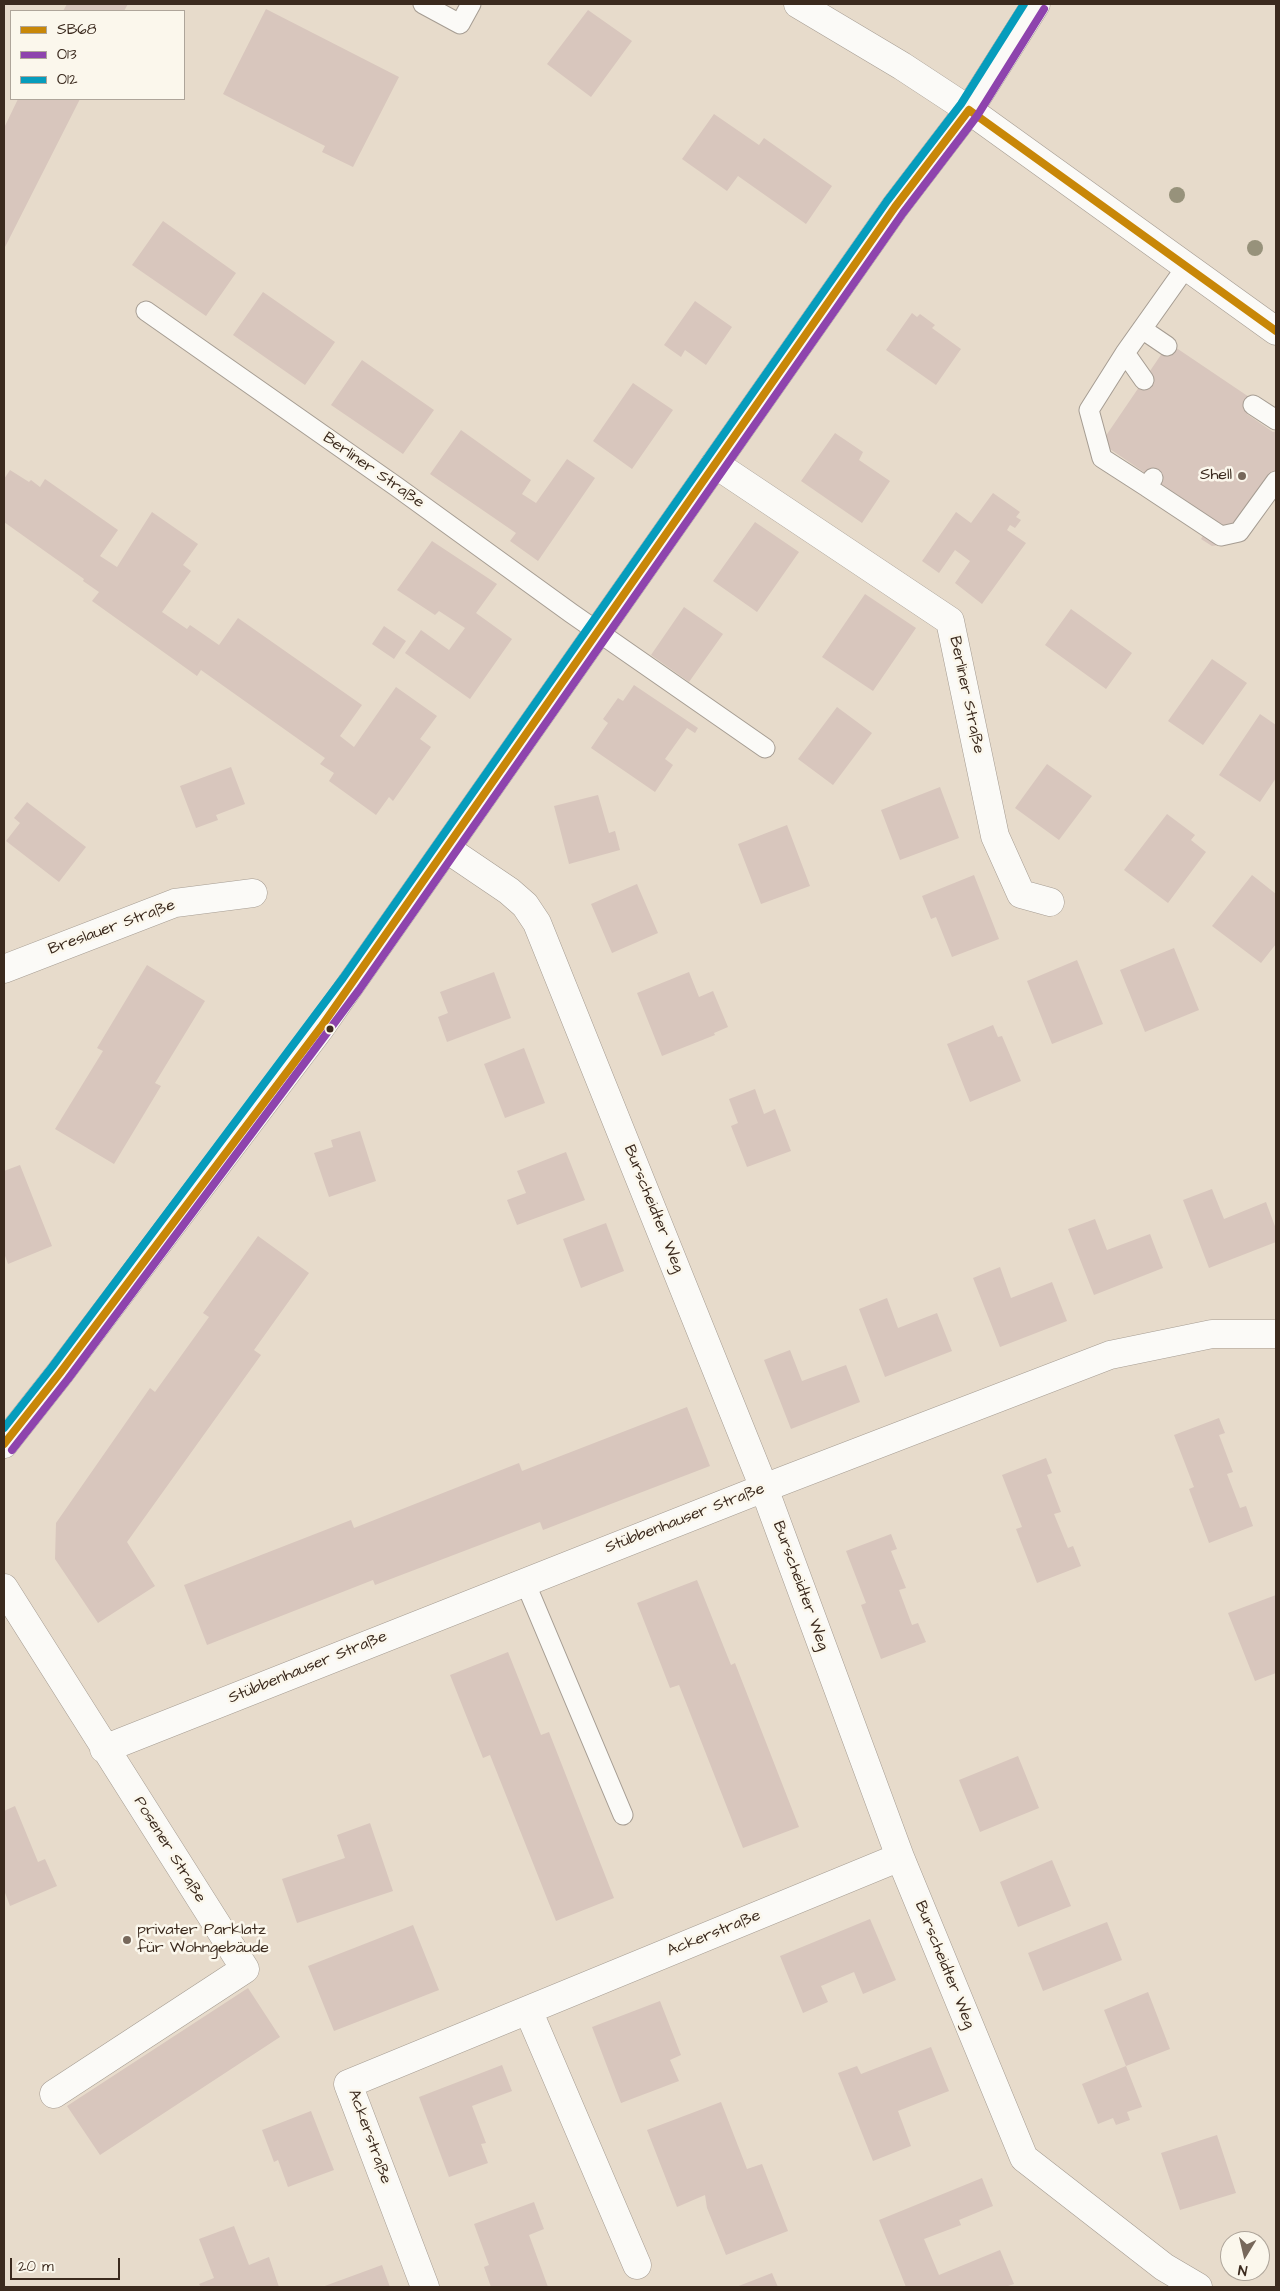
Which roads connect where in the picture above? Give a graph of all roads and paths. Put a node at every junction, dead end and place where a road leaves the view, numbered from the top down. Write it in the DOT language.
graph roads {
  1 [pos="423,4"];
  2 [pos="471,4"];
  3 [pos="798,4"];
  4 [pos="1036,4"];
  5 [pos="969,110"];
  6 [pos="1186,266"];
  7 [pos="146,311"];
  8 [pos="1142,329"];
  9 [pos="1276,331"];
  10 [pos="1167,346"];
  11 [pos="1125,353"];
  12 [pos="1144,380"];
  13 [pos="715,464"];
  14 [pos="1276,481"];
  15 [pos="599,632"];
  16 [pos="766,748"];
  17 [pos="447,849"];
  18 [pos="253,893"];
  19 [pos="1050,902"];
  20 [pos="4,969"];
  21 [pos="1276,1334"];
  22 [pos="4,1444"];
  23 [pos="764,1488"];
  24 [pos="524,1582"];
  25 [pos="4,1588"];
  26 [pos="104,1748"];
  27 [pos="623,1815"];
  28 [pos="900,1857"];
  29 [pos="528,2010"];
  30 [pos="54,2094"];
  31 [pos="637,2265"];
  32 [pos="425,2287"];
  33 [pos="1198,2287"];
  1 -- 2 [label="lane"];
  3 -- 5 [label="street"];
  4 -- 5 [label="street"];
  5 -- 6 [label="street"];
  5 -- 13 [label="street"];
  6 -- 8 [label="lane"];
  6 -- 9 [label="street"];
  7 -- 15 [label="lane, Berliner Straße"];
  8 -- 10 [label="lane"];
  8 -- 11 [label="lane"];
  11 -- 12 [label="lane"];
  11 -- 14 [label="lane"];
  13 -- 15 [label="street"];
  13 -- 19 [label="street, Berliner Straße"];
  15 -- 16 [label="lane, Berliner Straße"];
  15 -- 17 [label="street"];
  17 -- 22 [label="street"];
  17 -- 23 [label="street, Burscheidter Weg"];
  18 -- 20 [label="street, Breslauer Straße"];
  21 -- 23 [label="street, Stübbenhauser Straße"];
  23 -- 24 [label="street, Stübbenhauser Straße"];
  23 -- 28 [label="street, Burscheidter Weg"];
  24 -- 26 [label="street, Stübbenhauser Straße"];
  24 -- 27 [label="lane"];
  25 -- 26 [label="street, Posener Straße"];
  26 -- 30 [label="street, Posener Straße"];
  28 -- 29 [label="street, Ackerstraße"];
  28 -- 33 [label="street, Burscheidter Weg"];
  29 -- 31 [label="street"];
  29 -- 32 [label="street, Ackerstraße"];
}
